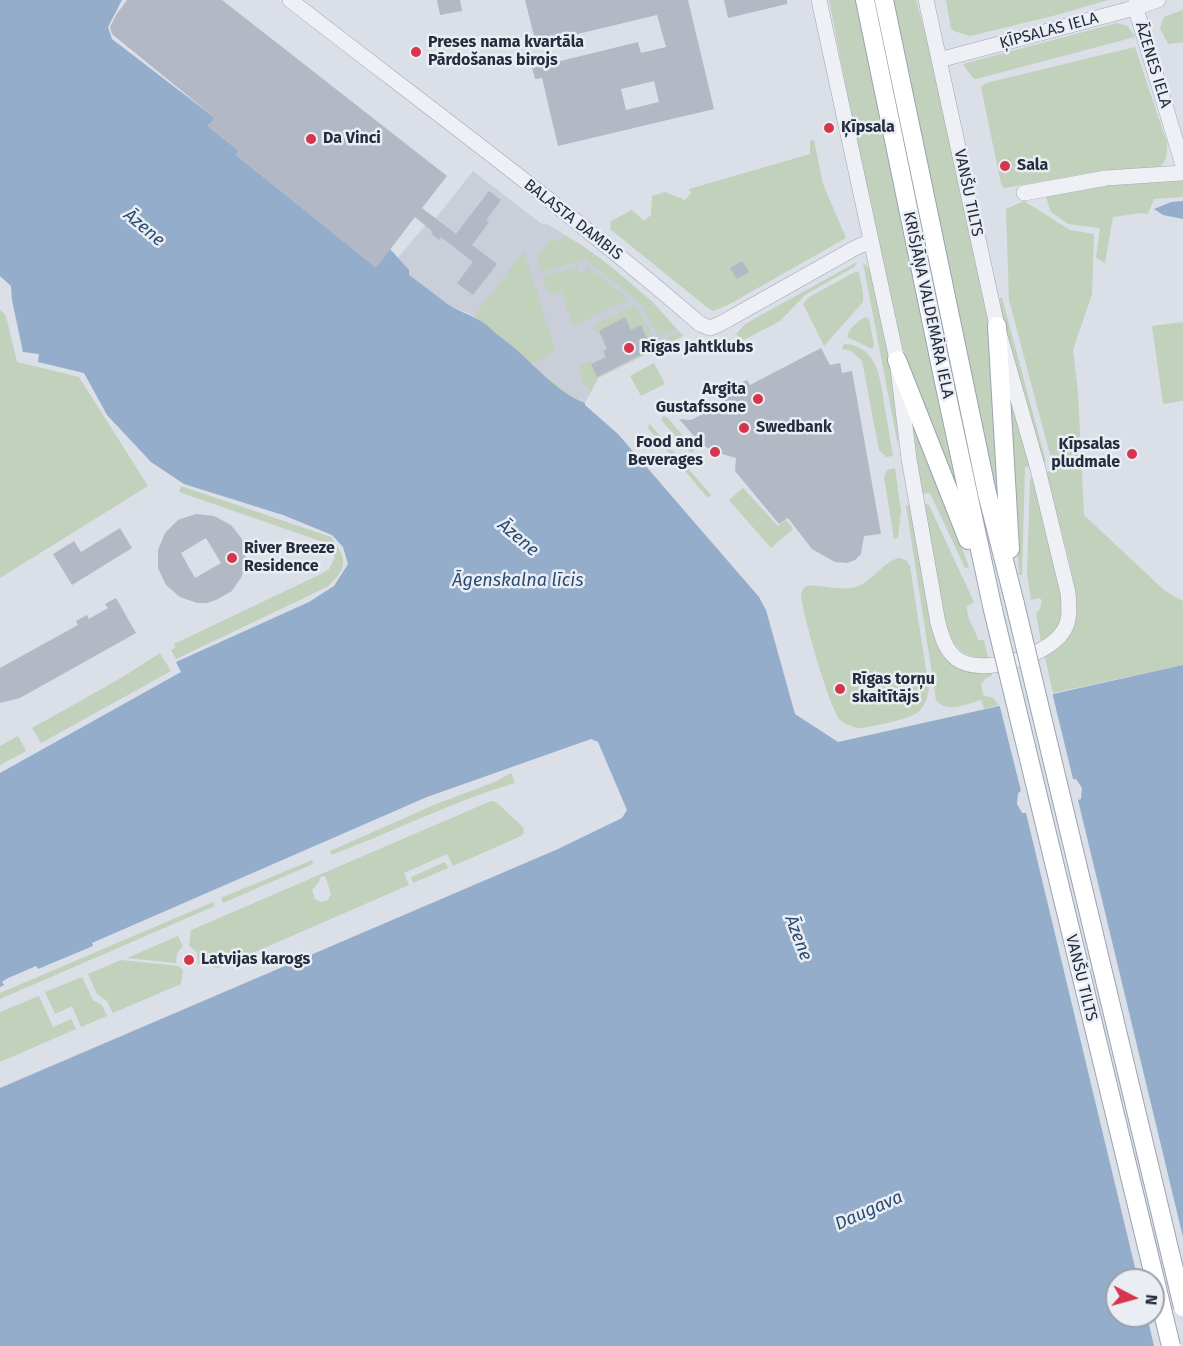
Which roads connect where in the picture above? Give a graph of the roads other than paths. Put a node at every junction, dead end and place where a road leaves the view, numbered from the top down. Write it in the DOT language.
graph roads {
  1 [pos="290,0"];
  2 [pos="819,0"];
  3 [pos="865,0"];
  4 [pos="884,0"];
  5 [pos="926,0"];
  6 [pos="1158,0"];
  7 [pos="1136,4"];
  8 [pos="939,60"];
  9 [pos="1183,165"];
  10 [pos="1183,172"];
  11 [pos="1024,193"];
  12 [pos="871,241"];
  13 [pos="997,326"];
  14 [pos="897,360"];
  15 [pos="1014,597"];
  16 [pos="991,601"];
  17 [pos="1183,1307"];
  18 [pos="1171,1346"];
  1 -- 12 [label="street, BALASTA DAMBIS"];
  2 -- 12 [label="street, VANŠU TILTS"];
  3 -- 16 [label="main road, KRIŠJĀŅA VALDEMĀRA IELA"];
  4 -- 15 [label="main road, KRIŠJĀŅA VALDEMĀRA IELA"];
  5 -- 8 [label="street, VANŠU TILTS"];
  6 -- 7 [label="street, ĶĪPSALAS IELA"];
  7 -- 8 [label="street, ĶĪPSALAS IELA"];
  7 -- 9 [label="street, ĀZENES IELA"];
  8 -- 13 [label="street, VANŠU TILTS"];
  10 -- 11 [label="street"];
  12 -- 14 [label="street, VANŠU TILTS"];
  13 -- 14 [label="street, VANŠU TILTS"];
  13 -- 15 [label="main road"];
  14 -- 16 [label="main road"];
  15 -- 17 [label="main road, VANŠU TILTS, bridge"];
  16 -- 18 [label="main road, VANŠU TILTS, bridge"];
}
